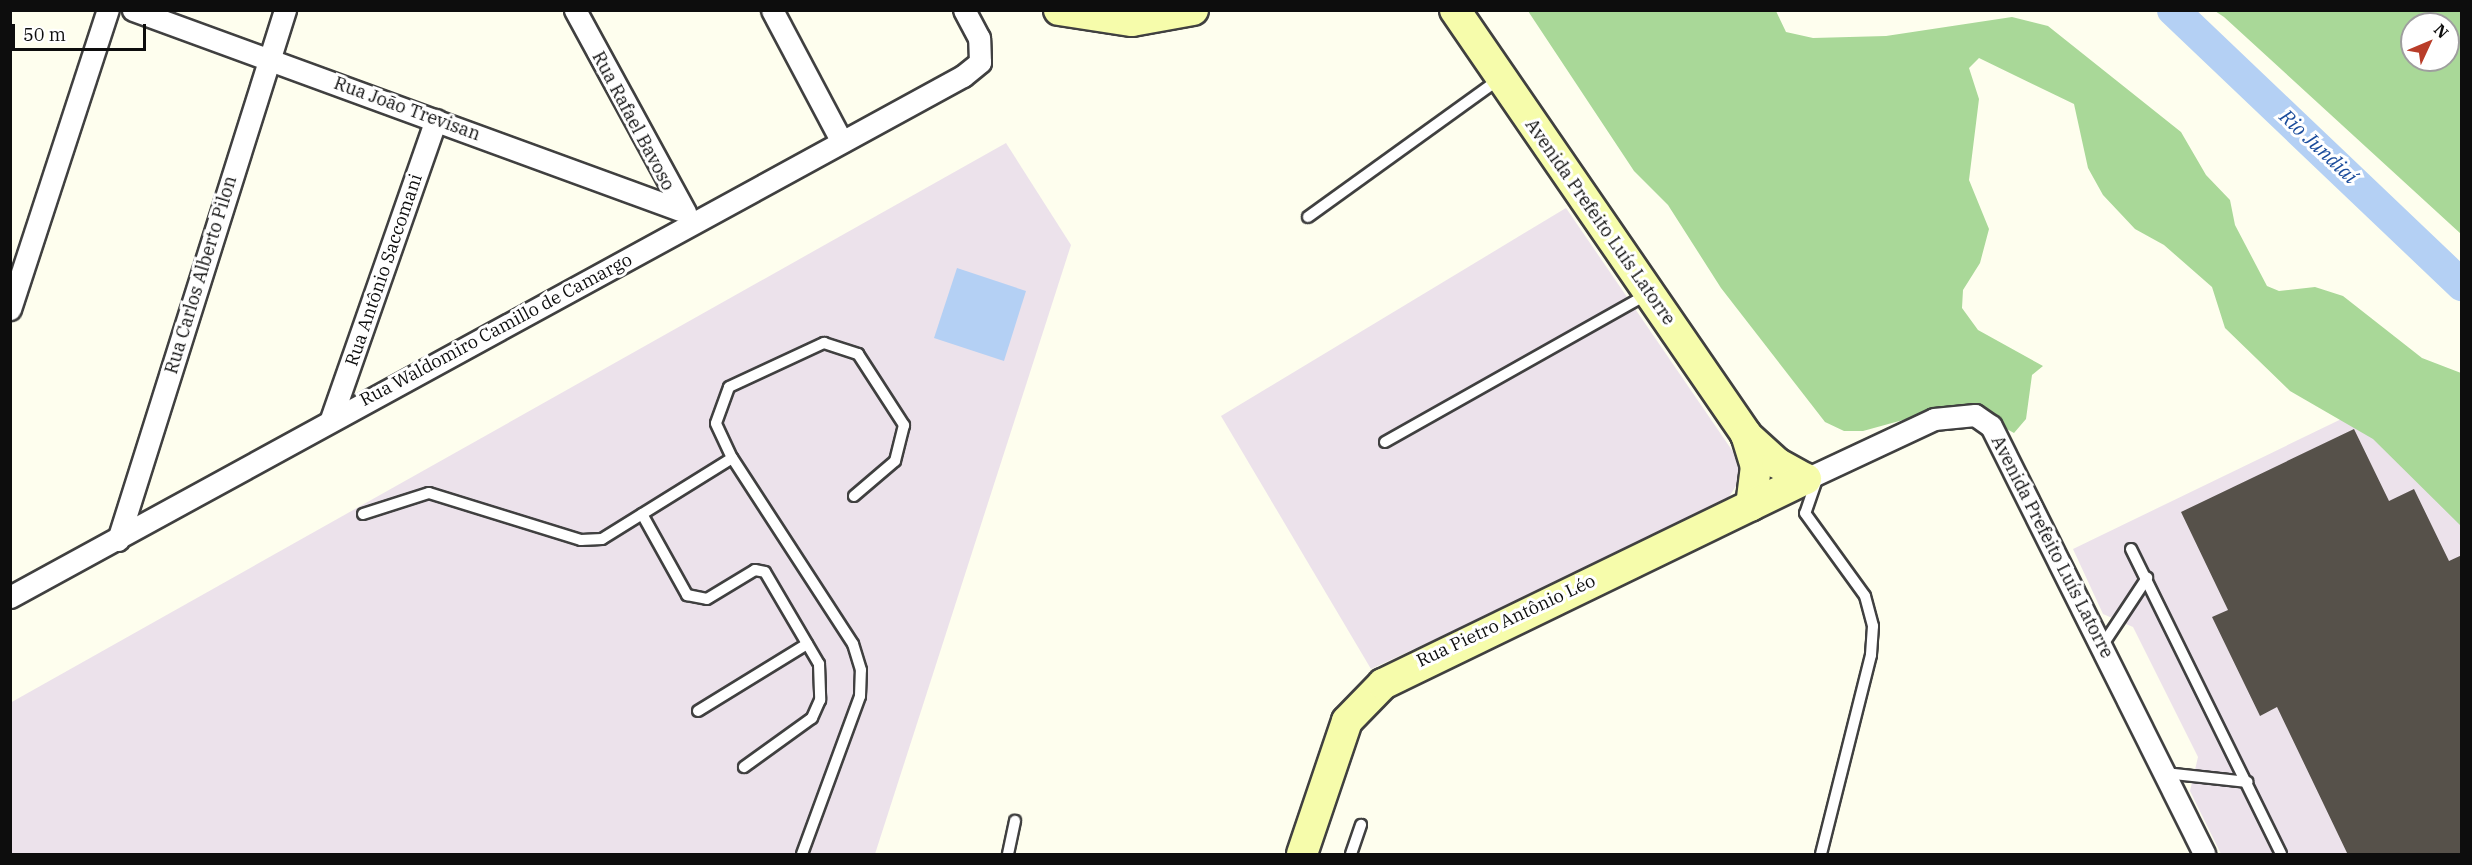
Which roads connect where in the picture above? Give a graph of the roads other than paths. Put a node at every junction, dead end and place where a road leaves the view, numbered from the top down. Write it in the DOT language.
graph roads {
  1 [pos="108,10"];
  2 [pos="133,10"];
  3 [pos="285,10"];
  4 [pos="575,10"];
  5 [pos="772,10"];
  6 [pos="964,10"];
  7 [pos="1059,10"];
  8 [pos="1193,10"];
  9 [pos="1455,10"];
  10 [pos="268,60"];
  11 [pos="1501,78"];
  12 [pos="436,120"];
  13 [pos="842,142"];
  14 [pos="680,210"];
  15 [pos="703,218"];
  16 [pos="1308,218"];
  17 [pos="1649,293"];
  18 [pos="10,309"];
  19 [pos="331,419"];
  20 [pos="1746,434"];
  21 [pos="1385,442"];
  22 [pos="732,458"];
  23 [pos="1813,476"];
  24 [pos="854,496"];
  25 [pos="1751,506"];
  26 [pos="363,514"];
  27 [pos="642,514"];
  28 [pos="118,540"];
  29 [pos="2131,549"];
  30 [pos="2147,578"];
  31 [pos="10,597"];
  32 [pos="807,644"];
  33 [pos="2102,646"];
  34 [pos="699,711"];
  35 [pos="744,767"];
  36 [pos="2165,773"];
  37 [pos="2248,782"];
  38 [pos="1015,821"];
  39 [pos="1360,825"];
  40 [pos="802,855"];
  41 [pos="1008,855"];
  42 [pos="1302,855"];
  43 [pos="1351,855"];
  44 [pos="1821,855"];
  45 [pos="2204,855"];
  46 [pos="2281,855"];
  1 -- 18 [label="street"];
  2 -- 10 [label="street, Rua João Trevisan"];
  3 -- 10 [label="street, Rua Carlos Alberto Pilon"];
  4 -- 14 [label="street, Rua Rafael Bavoso"];
  5 -- 13 [label="street"];
  6 -- 13 [label="street, Rua Waldomiro Camillo de Camargo"];
  7 -- 8 [label="main road"];
  9 -- 11 [label="main road, Avenida Prefeito Luís Latorre"];
  10 -- 12 [label="street, Rua João Trevisan"];
  10 -- 28 [label="street, Rua Carlos Alberto Pilon"];
  11 -- 16 [label="lane"];
  11 -- 17 [label="main road, Avenida Prefeito Luís Latorre"];
  12 -- 14 [label="street, Rua João Trevisan"];
  12 -- 19 [label="street, Rua Antônio Saccomani"];
  13 -- 15 [label="street, Rua Waldomiro Camillo de Camargo"];
  14 -- 15 [label="street, Rua Rafael Bavoso"];
  15 -- 19 [label="street, Rua Waldomiro Camillo de Camargo"];
  17 -- 20 [label="main road, Avenida Prefeito Luís Latorre"];
  17 -- 21 [label="lane"];
  19 -- 28 [label="street, Rua Waldomiro Camillo de Camargo"];
  20 -- 23 [label="main road, Avenida Prefeito Luís Latorre"];
  20 -- 25 [label="main road, Avenida Prefeito Luís Latorre"];
  22 -- 24 [label="lane"];
  22 -- 27 [label="lane"];
  22 -- 40 [label="lane"];
  23 -- 25 [label="main road, Rua Pietro Antônio Léo"];
  23 -- 33 [label="street, Avenida Prefeito Luís Latorre"];
  23 -- 44 [label="lane"];
  25 -- 42 [label="main road, Rua Pietro Antônio Léo"];
  26 -- 27 [label="lane"];
  27 -- 32 [label="lane"];
  28 -- 31 [label="street, Rua Waldomiro Camillo de Camargo"];
  29 -- 30 [label="lane"];
  30 -- 33 [label="lane"];
  30 -- 37 [label="lane"];
  32 -- 34 [label="lane"];
  32 -- 35 [label="lane"];
  33 -- 36 [label="street, Avenida Prefeito Luís Latorre"];
  36 -- 37 [label="lane"];
  36 -- 45 [label="street, Avenida Prefeito Luís Latorre"];
  37 -- 46 [label="lane"];
  38 -- 41 [label="lane"];
  39 -- 43 [label="lane"];
}
